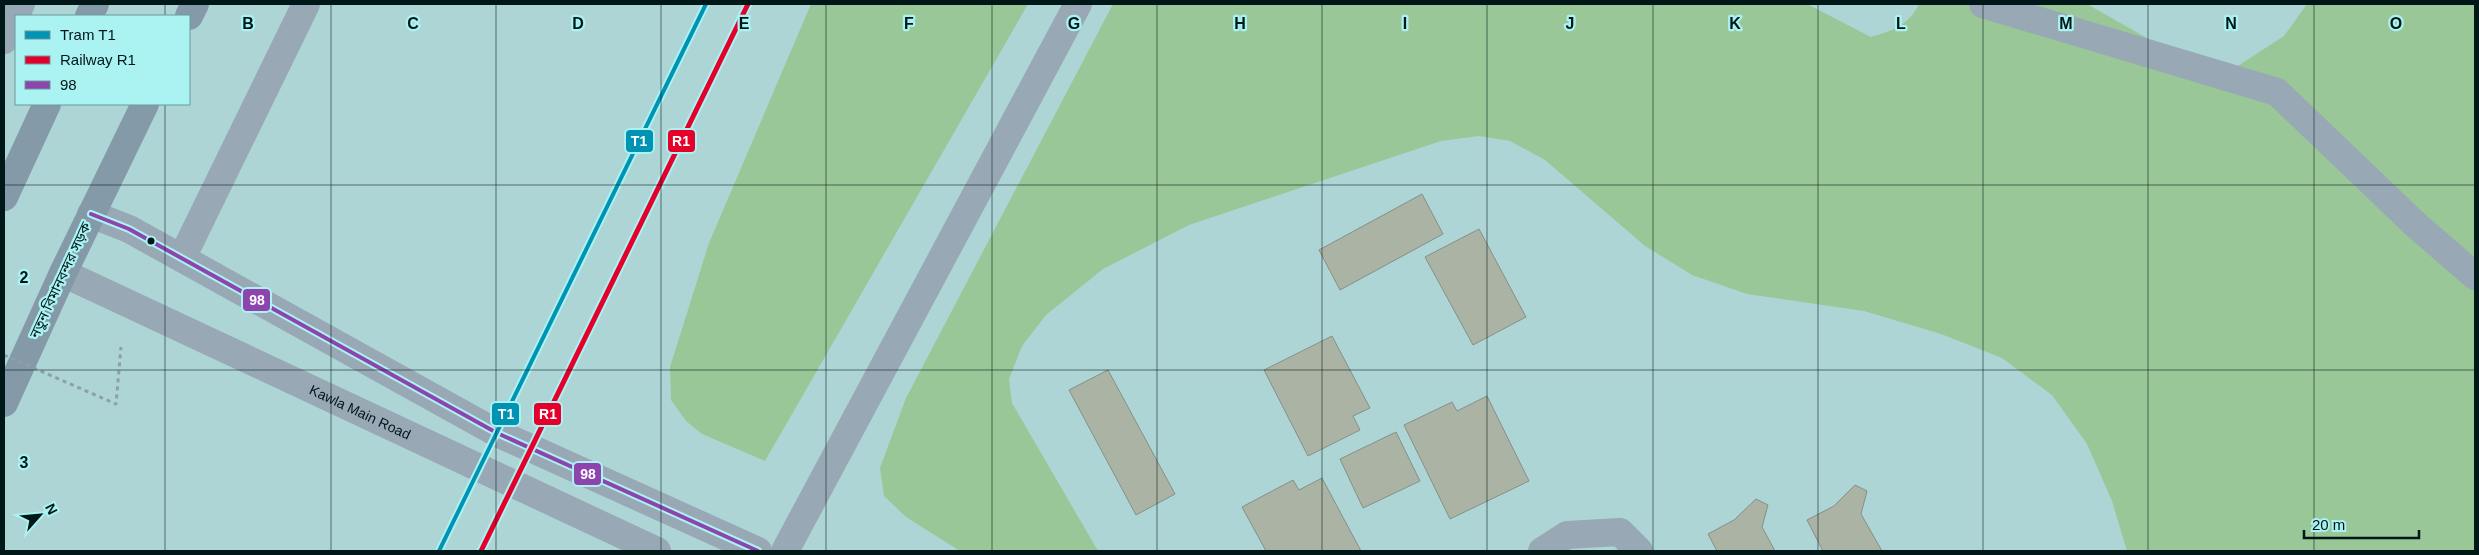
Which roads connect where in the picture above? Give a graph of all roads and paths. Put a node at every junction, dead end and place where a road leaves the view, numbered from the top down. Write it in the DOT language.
graph roads {
  1 [pos="195,4"];
  2 [pos="306,4"];
  3 [pos="1078,4"];
  4 [pos="1983,4"];
  5 [pos="189,15"];
  6 [pos="15,17"];
  7 [pos="4,40"];
  8 [pos="48,105"];
  9 [pos="146,105"];
  10 [pos="4,197"];
  11 [pos="91,214"];
  12 [pos="182,258"];
  13 [pos="63,273"];
  14 [pos="2475,276"];
  15 [pos="121,347"];
  16 [pos="4,355"];
  17 [pos="4,403"];
  18 [pos="657,551"];
  19 [pos="758,551"];
  20 [pos="785,551"];
  21 [pos="1542,551"];
  22 [pos="1639,551"];
  1 -- 5 [label="highway"];
  2 -- 12 [label="street"];
  3 -- 20 [label="street"];
  4 -- 14 [label="street"];
  6 -- 7 [label="street"];
  8 -- 10 [label="highway"];
  9 -- 11 [label="highway, নতুন বিমানবন্দর সড়ক"];
  11 -- 12 [label="street"];
  11 -- 13 [label="highway, নতুন বিমানবন্দর সড়ক"];
  12 -- 19 [label="street"];
  13 -- 17 [label="highway, নতুন বিমানবন্দর সড়ক"];
  13 -- 18 [label="street, Kawla Main Road"];
  15 -- 16 [label="path, bridge"];
  21 -- 22 [label="street"];
}
